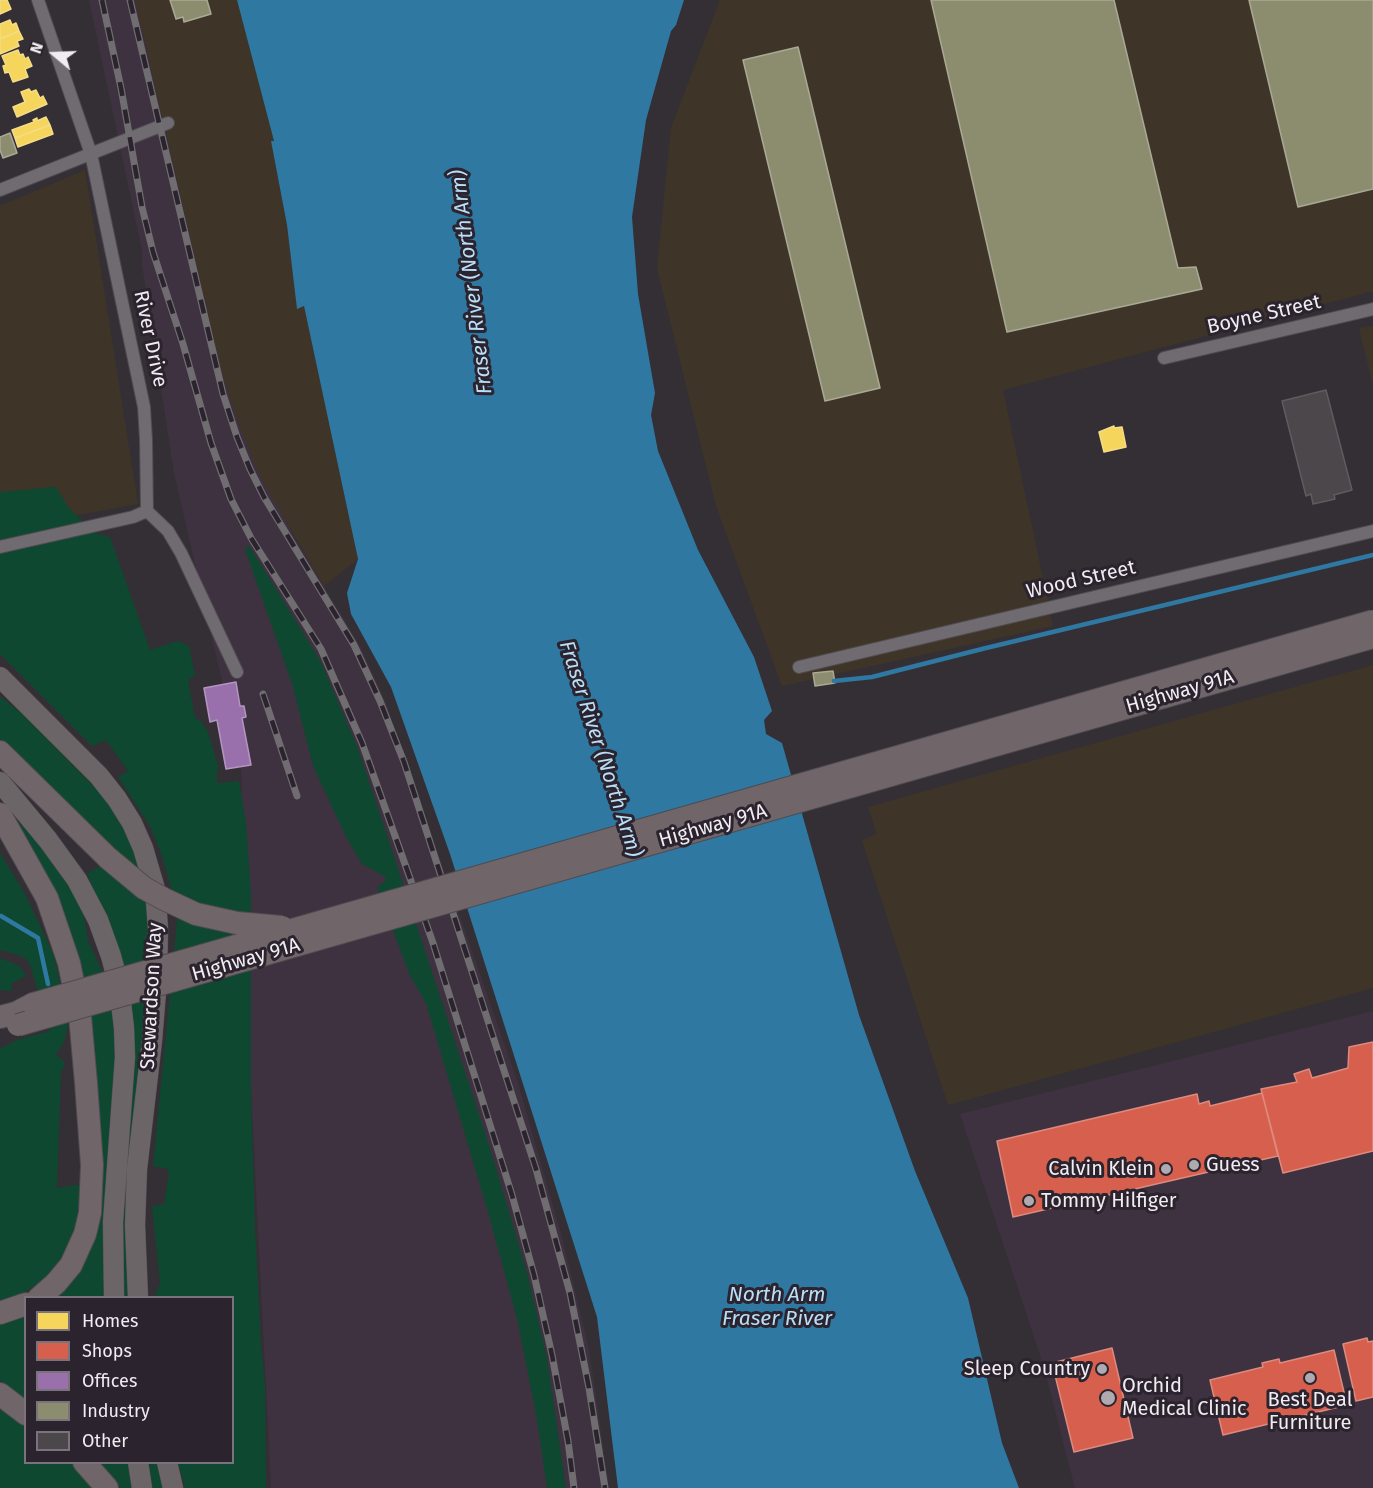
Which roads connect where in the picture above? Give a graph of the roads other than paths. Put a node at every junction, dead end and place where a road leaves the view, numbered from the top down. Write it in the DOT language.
graph roads {
  1 [pos="38,0"];
  2 [pos="168,123"];
  3 [pos="91,154"];
  4 [pos="0,190"];
  5 [pos="1373,309"];
  6 [pos="1164,358"];
  7 [pos="147,511"];
  8 [pos="1373,531"];
  9 [pos="0,547"];
  10 [pos="1373,621"];
  11 [pos="1373,637"];
  12 [pos="799,667"];
  13 [pos="237,672"];
  14 [pos="0,677"];
  15 [pos="0,752"];
  16 [pos="0,782"];
  17 [pos="0,814"];
  18 [pos="0,839"];
  19 [pos="298,928"];
  20 [pos="69,963"];
  21 [pos="10,1015"];
  22 [pos="41,1296"];
  23 [pos="114,1296"];
  24 [pos="138,1296"];
  25 [pos="24,1305"];
  26 [pos="0,1313"];
  27 [pos="0,1394"];
  28 [pos="24,1412"];
  29 [pos="86,1464"];
  30 [pos="138,1464"];
  31 [pos="167,1464"];
  32 [pos="108,1488"];
  33 [pos="142,1488"];
  34 [pos="173,1488"];
  1 -- 3 [label="street, River Drive"];
  2 -- 3 [label="street"];
  3 -- 4 [label="street"];
  3 -- 7 [label="street, River Drive"];
  5 -- 6 [label="street, Boyne Street"];
  7 -- 9 [label="street"];
  7 -- 13 [label="street"];
  8 -- 12 [label="street, Wood Street"];
  10 -- 19 [label="highway, Highway 91A, bridge"];
  11 -- 21 [label="highway, Highway 91A, bridge"];
  14 -- 24 [label="main road, Stewardson Way"];
  15 -- 19 [label="highway, bridge"];
  16 -- 23 [label="main road, Stewardson Way"];
  17 -- 20 [label="highway"];
  18 -- 20 [label="highway"];
  19 -- 21 [label="highway, Highway 91A, bridge"];
  20 -- 22 [label="highway"];
  25 -- 26 [label="highway"];
  27 -- 28 [label="highway"];
  29 -- 32 [label="highway"];
  30 -- 33 [label="main road"];
  31 -- 34 [label="main road"];
}
